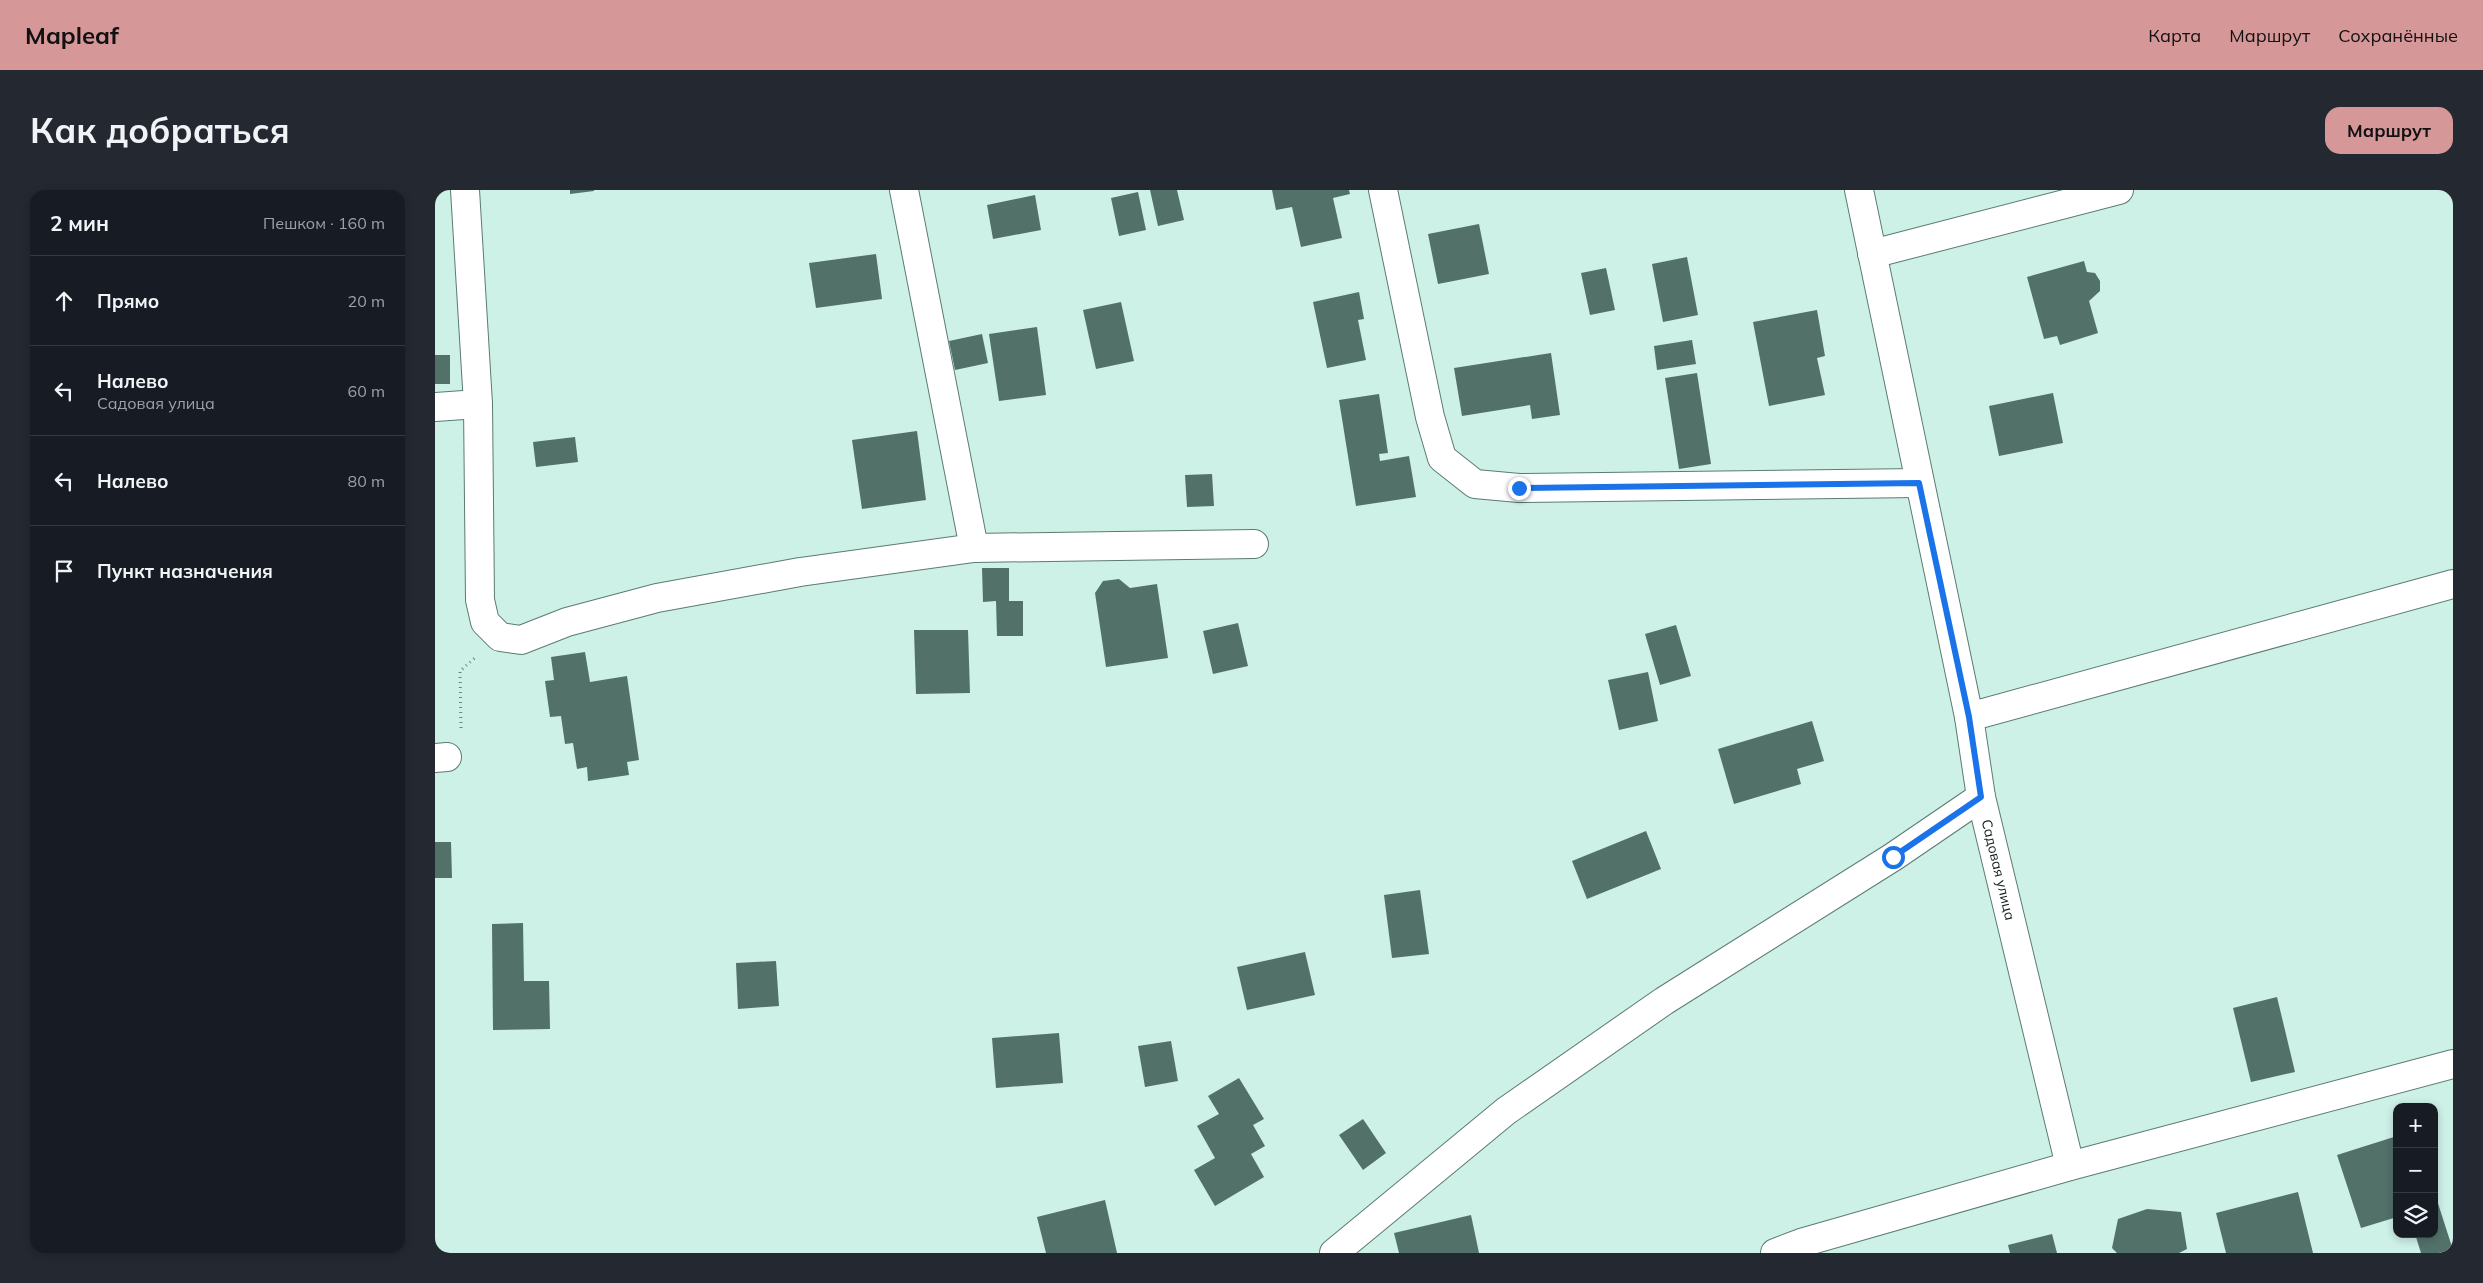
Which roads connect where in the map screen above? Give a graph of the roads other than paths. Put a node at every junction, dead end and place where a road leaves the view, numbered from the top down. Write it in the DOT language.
graph roads {
  1 [pos="465,190"];
  2 [pos="904,190"];
  3 [pos="1383,190"];
  4 [pos="1859,190"];
  5 [pos="2119,190"];
  6 [pos="1872,254"];
  7 [pos="477,404"];
  8 [pos="435,407"];
  9 [pos="1919,483"];
  10 [pos="1254,544"];
  11 [pos="975,548"];
  12 [pos="2453,584"];
  13 [pos="1969,717"];
  14 [pos="1981,797"];
  15 [pos="2453,1064"];
  16 [pos="2070,1166"];
  17 [pos="1334,1253"];
  18 [pos="1775,1253"];
  1 -- 7 [label="street"];
  2 -- 11 [label="street"];
  3 -- 9 [label="street"];
  4 -- 6 [label="street"];
  5 -- 6 [label="street"];
  6 -- 9 [label="street, Садовая улица"];
  7 -- 8 [label="street"];
  7 -- 11 [label="street"];
  9 -- 13 [label="street, Садовая улица"];
  10 -- 11 [label="street"];
  12 -- 13 [label="street"];
  13 -- 14 [label="street, Садовая улица"];
  14 -- 16 [label="street, Садовая улица"];
  14 -- 17 [label="street"];
  15 -- 16 [label="street"];
  16 -- 18 [label="street"];
}
